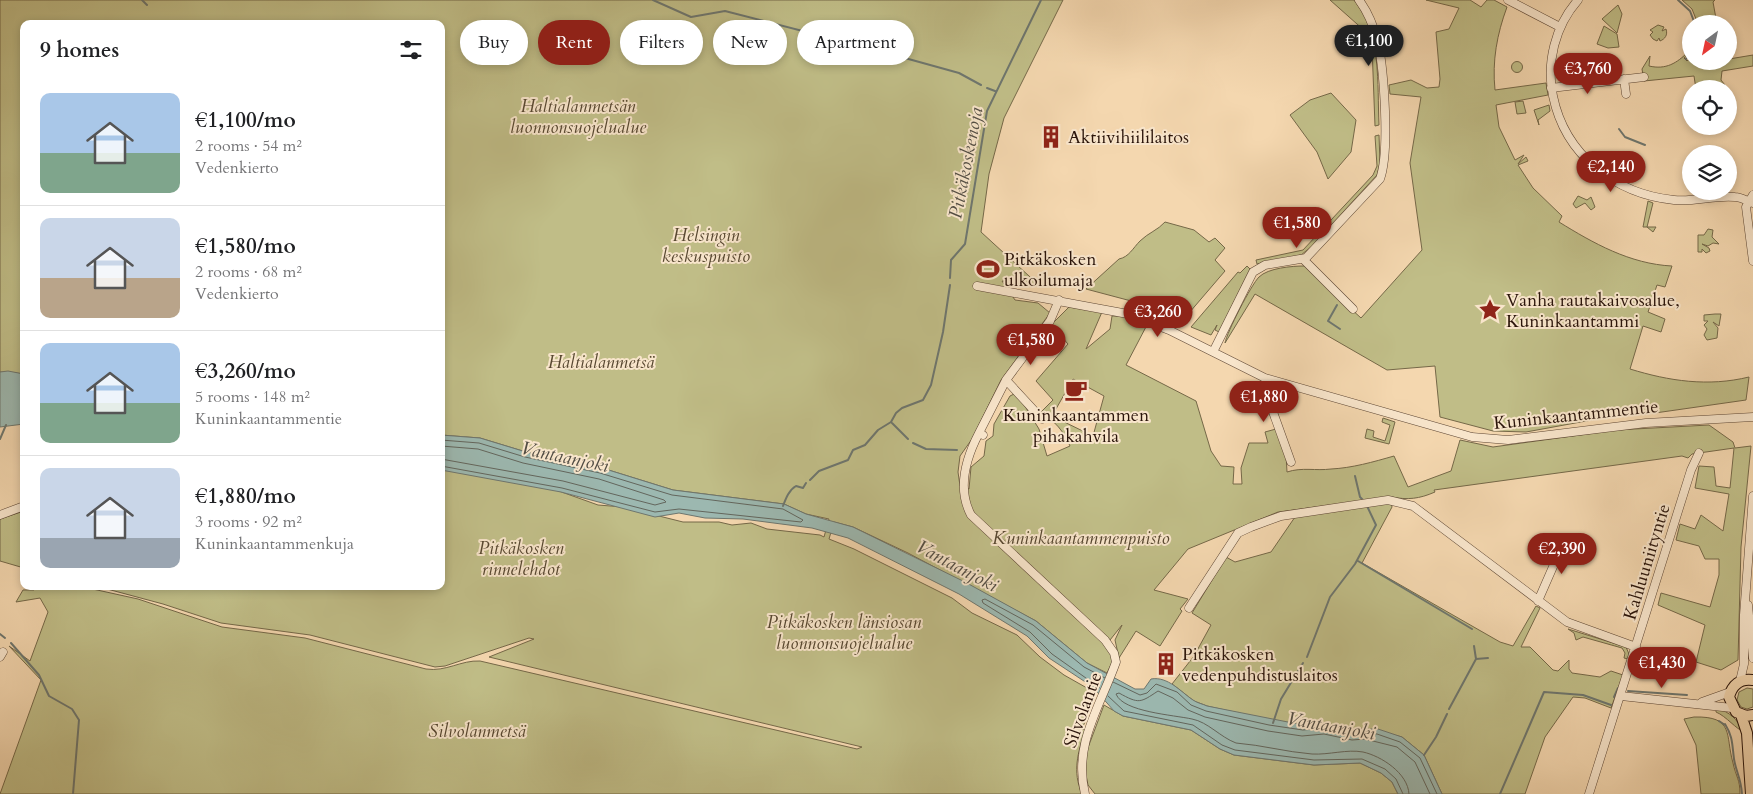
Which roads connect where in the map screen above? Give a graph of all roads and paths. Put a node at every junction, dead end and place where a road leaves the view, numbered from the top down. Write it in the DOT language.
graph roads {
  1 [pos="1358,0"];
  2 [pos="1508,0"];
  3 [pos="1578,0"];
  4 [pos="1560,27"];
  5 [pos="1644,77"];
  6 [pos="1624,79"];
  7 [pos="1551,88"];
  8 [pos="1626,94"];
  9 [pos="1751,200"];
  10 [pos="1303,259"];
  11 [pos="1753,260"];
  12 [pos="977,286"];
  13 [pos="1059,300"];
  14 [pos="1353,309"];
  15 [pos="1214,352"];
  16 [pos="1265,378"];
  17 [pos="1006,380"];
  18 [pos="1753,417"];
  19 [pos="1042,419"];
  20 [pos="1699,453"];
  21 [pos="1293,463"];
  22 [pos="1753,496"];
  23 [pos="20,508"];
  24 [pos="0,515"];
  25 [pos="1560,542"];
  26 [pos="1751,546"];
  27 [pos="1746,584"];
  28 [pos="1538,601"];
  29 [pos="1189,608"];
  30 [pos="1636,647"];
  31 [pos="1753,658"];
  32 [pos="1753,680"];
  33 [pos="1740,681"];
  34 [pos="1730,692"];
  35 [pos="1621,696"];
  36 [pos="1700,703"];
  37 [pos="1732,708"];
  38 [pos="1741,715"];
  39 [pos="1753,715"];
  40 [pos="1753,783"];
  41 [pos="1085,794"];
  42 [pos="1589,794"];
  43 [pos="1751,794"];
  1 -- 10 [label="street"];
  2 -- 4 [label="street"];
  3 -- 4 [label="street"];
  4 -- 7 [label="street"];
  5 -- 6 [label="street"];
  6 -- 7 [label="street"];
  6 -- 8 [label="street"];
  7 -- 9 [label="street"];
  9 -- 11 [label="street"];
  10 -- 14 [label="street"];
  10 -- 15 [label="street"];
  12 -- 13 [label="street, Kuninkaantammentie"];
  13 -- 15 [label="street, Kuninkaantammentie"];
  13 -- 17 [label="street"];
  15 -- 16 [label="street, Kuninkaantammentie"];
  16 -- 18 [label="street, Kuninkaantammentie"];
  16 -- 21 [label="street"];
  17 -- 19 [label="street"];
  17 -- 41 [label="street, Silvolantie"];
  20 -- 30 [label="street, Kahluuniityntie"];
  22 -- 26 [label="street"];
  23 -- 24 [label="street"];
  25 -- 28 [label="street"];
  26 -- 27 [label="street"];
  27 -- 31 [label="street"];
  27 -- 33 [label="street"];
  28 -- 29 [label="street"];
  28 -- 30 [label="street"];
  30 -- 35 [label="street, Kahluuniityntie"];
  32 -- 33 [label="main road"];
  33 -- 34 [label="main road"];
  34 -- 36 [label="street"];
  34 -- 37 [label="main road"];
  35 -- 36 [label="street"];
  35 -- 42 [label="street, Kahluuniityntie"];
  36 -- 37 [label="street"];
  37 -- 38 [label="main road"];
  38 -- 39 [label="main road"];
  38 -- 43 [label="main road"];
  40 -- 43 [label="main road"];
}
